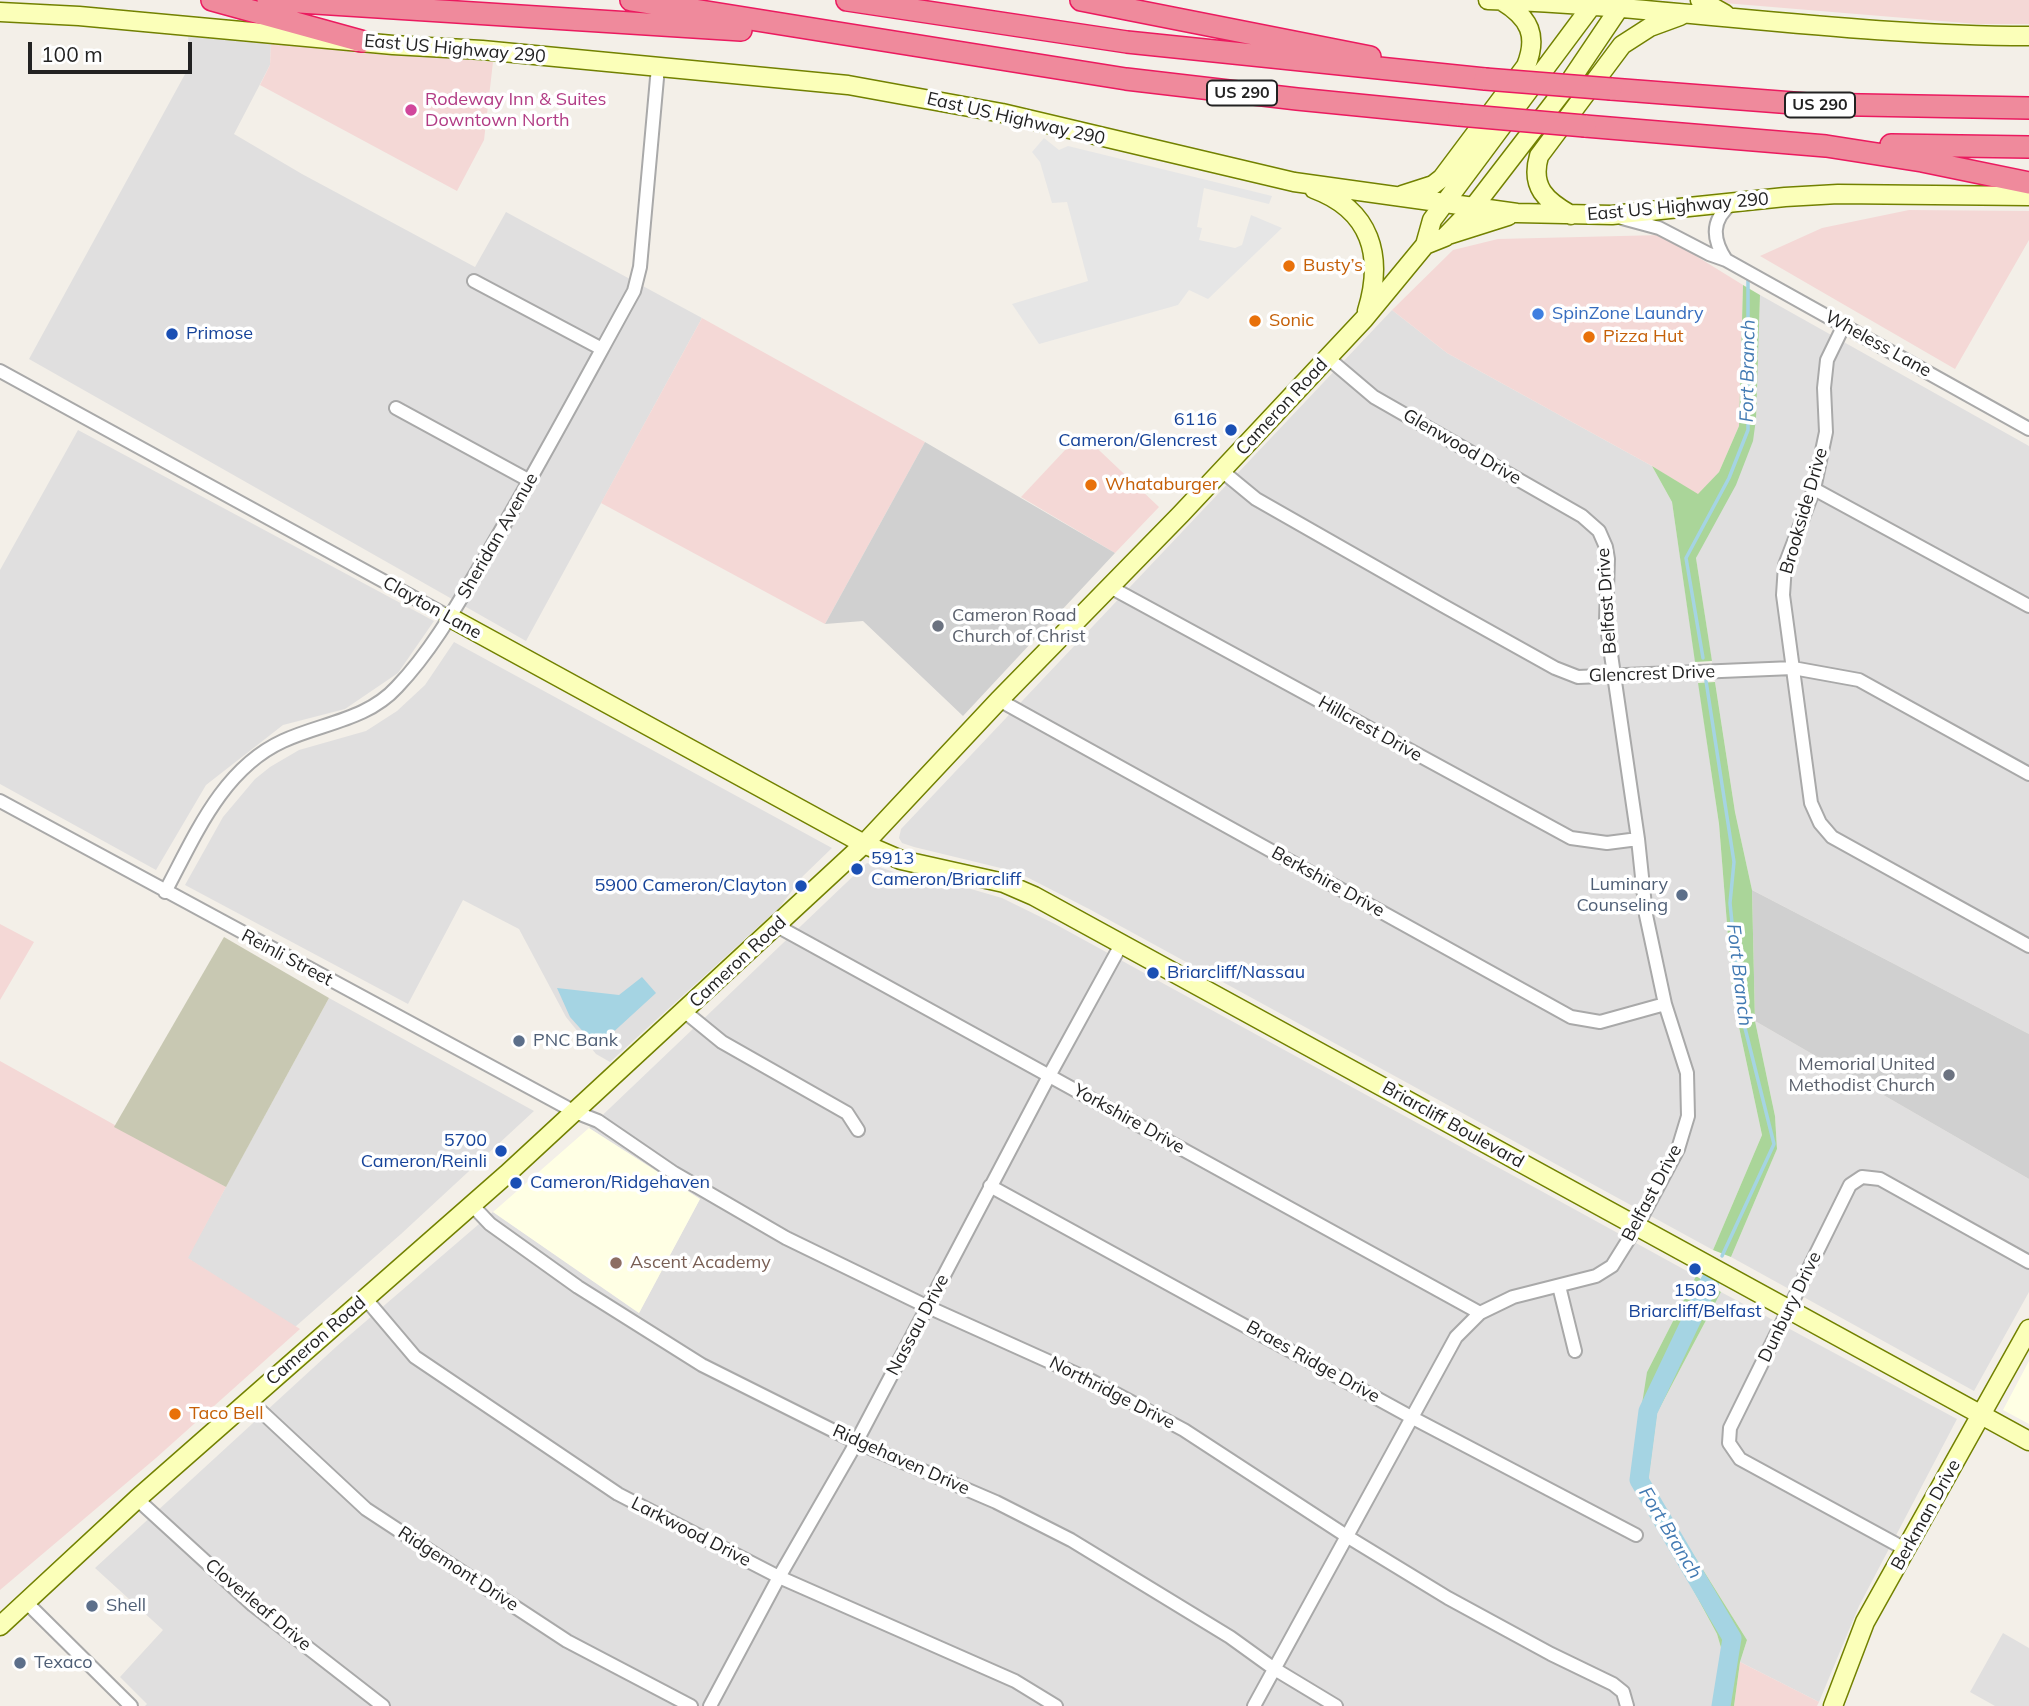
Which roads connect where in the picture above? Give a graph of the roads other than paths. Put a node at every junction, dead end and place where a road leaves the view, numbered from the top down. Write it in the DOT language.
graph roads {
  1 [pos="212,0"];
  2 [pos="268,0"];
  3 [pos="631,0"];
  4 [pos="847,0"];
  5 [pos="1081,0"];
  6 [pos="1488,0"];
  7 [pos="1700,0"];
  8 [pos="1502,1"];
  9 [pos="1532,1"];
  10 [pos="1594,3"];
  11 [pos="1622,4"];
  12 [pos="0,12"];
  13 [pos="1687,14"];
  14 [pos="1734,18"];
  15 [pos="2029,36"];
  16 [pos="361,41"];
  17 [pos="906,44"];
  18 [pos="658,67"];
  19 [pos="1430,72"];
  20 [pos="2029,108"];
  21 [pos="1826,146"];
  22 [pos="2029,147"];
  23 [pos="1294,182"];
  24 [pos="2029,183"];
  25 [pos="1395,196"];
  26 [pos="2029,196"];
  27 [pos="1733,202"];
  28 [pos="1444,205"];
  29 [pos="1472,209"];
  30 [pos="1517,213"];
  31 [pos="1612,215"];
  32 [pos="1573,216"];
  33 [pos="1445,237"];
  34 [pos="1425,245"];
  35 [pos="1726,260"];
  36 [pos="474,281"];
  37 [pos="1364,319"];
  38 [pos="1844,325"];
  39 [pos="602,349"];
  40 [pos="1328,358"];
  41 [pos="0,371"];
  42 [pos="396,408"];
  43 [pos="2029,429"];
  44 [pos="1222,471"];
  45 [pos="530,481"];
  46 [pos="1814,489"];
  47 [pos="1599,531"];
  48 [pos="1110,587"];
  49 [pos="2029,606"];
  50 [pos="449,617"];
  51 [pos="1793,668"];
  52 [pos="1614,677"];
  53 [pos="999,700"];
  54 [pos="2029,774"];
  55 [pos="0,801"];
  56 [pos="1638,839"];
  57 [pos="864,844"];
  58 [pos="165,892"];
  59 [pos="777,926"];
  60 [pos="1122,943"];
  61 [pos="2029,946"];
  62 [pos="1665,1004"];
  63 [pos="684,1011"];
  64 [pos="1049,1076"];
  65 [pos="575,1112"];
  66 [pos="858,1130"];
  67 [pos="990,1186"];
  68 [pos="472,1205"];
  69 [pos="1637,1226"];
  70 [pos="2029,1262"];
  71 [pos="1559,1286"];
  72 [pos="365,1298"];
  73 [pos="928,1307"];
  74 [pos="1790,1310"];
  75 [pos="1480,1313"];
  76 [pos="2029,1329"];
  77 [pos="1575,1351"];
  78 [pos="249,1400"];
  79 [pos="1981,1415"];
  80 [pos="1410,1417"];
  81 [pos="2029,1441"];
  82 [pos="856,1442"];
  83 [pos="137,1499"];
  84 [pos="1636,1535"];
  85 [pos="1348,1537"];
  86 [pos="1907,1550"];
  87 [pos="779,1577"];
  88 [pos="27,1603"];
  89 [pos="0,1626"];
  90 [pos="1273,1668"];
  91 [pos="131,1706"];
  92 [pos="383,1706"];
  93 [pos="691,1706"];
  94 [pos="710,1706"];
  95 [pos="1056,1706"];
  96 [pos="1254,1706"];
  97 [pos="1336,1706"];
  98 [pos="1627,1706"];
  99 [pos="1833,1706"];
  1 -- 16 [label="highway"];
  2 -- 17 [label="highway, US 290"];
  3 -- 17 [label="highway"];
  4 -- 19 [label="highway"];
  5 -- 19 [label="highway, US 290"];
  6 -- 8 [label="main road"];
  7 -- 14 [label="main road"];
  8 -- 9 [label="main road"];
  8 -- 25 [label="main road"];
  9 -- 10 [label="main road"];
  10 -- 11 [label="main road"];
  10 -- 28 [label="main road, Cameron Road"];
  11 -- 13 [label="main road"];
  11 -- 29 [label="main road, Cameron Road"];
  12 -- 16 [label="main road, East US Highway 290"];
  13 -- 14 [label="main road"];
  13 -- 32 [label="main road"];
  14 -- 15 [label="main road"];
  16 -- 18 [label="main road, East US Highway 290"];
  17 -- 21 [label="highway, US 290, bridge"];
  18 -- 23 [label="main road, East US Highway 290"];
  18 -- 39 [label="street, Sheridan Avenue"];
  19 -- 20 [label="highway, US 290, bridge"];
  21 -- 22 [label="highway, US 290"];
  21 -- 24 [label="highway"];
  23 -- 25 [label="main road, East US Highway 290"];
  23 -- 37 [label="main road"];
  25 -- 28 [label="main road, East US Highway 290"];
  26 -- 27 [label="main road, East US Highway 290"];
  27 -- 31 [label="main road, East US Highway 290"];
  27 -- 35 [label="street"];
  28 -- 29 [label="main road, East US Highway 290"];
  28 -- 34 [label="main road, Cameron Road"];
  29 -- 30 [label="main road, East US Highway 290"];
  29 -- 33 [label="main road, Cameron Road"];
  30 -- 32 [label="main road, East US Highway 290"];
  30 -- 33 [label="main road"];
  31 -- 32 [label="main road, East US Highway 290"];
  31 -- 35 [label="street, Wheless Lane"];
  33 -- 34 [label="main road, Cameron Road"];
  34 -- 37 [label="main road, Cameron Road"];
  35 -- 38 [label="street, Wheless Lane"];
  36 -- 39 [label="street"];
  37 -- 40 [label="main road, Cameron Road"];
  38 -- 43 [label="street, Wheless Lane"];
  38 -- 46 [label="street, Brookside Drive"];
  39 -- 45 [label="street, Sheridan Avenue"];
  40 -- 44 [label="main road, Cameron Road"];
  40 -- 47 [label="street, Glenwood Drive"];
  41 -- 50 [label="street, Clayton Lane"];
  42 -- 45 [label="street"];
  44 -- 48 [label="main road, Cameron Road"];
  44 -- 52 [label="street, Glencrest Drive"];
  45 -- 50 [label="street, Sheridan Avenue"];
  46 -- 49 [label="street"];
  46 -- 51 [label="street, Brookside Drive"];
  47 -- 52 [label="street, Belfast Drive"];
  48 -- 53 [label="main road, Cameron Road"];
  48 -- 56 [label="street, Hillcrest Drive"];
  50 -- 57 [label="main road, Clayton Lane"];
  50 -- 58 [label="street, Sheridan Avenue"];
  51 -- 52 [label="street, Glencrest Drive"];
  51 -- 54 [label="street, Glencrest Drive"];
  51 -- 61 [label="street, Brookside Drive"];
  52 -- 56 [label="street, Belfast Drive"];
  53 -- 57 [label="main road, Cameron Road"];
  53 -- 62 [label="street, Berkshire Drive"];
  55 -- 58 [label="street, Reinli Street"];
  56 -- 62 [label="street, Belfast Drive"];
  57 -- 59 [label="main road, Cameron Road"];
  57 -- 60 [label="main road, Briarcliff Boulevard"];
  58 -- 65 [label="street, Reinli Street"];
  59 -- 63 [label="main road, Cameron Road"];
  59 -- 64 [label="street, Yorkshire Drive"];
  60 -- 64 [label="street, Nassau Drive"];
  60 -- 69 [label="main road, Briarcliff Boulevard"];
  62 -- 69 [label="street, Belfast Drive"];
  63 -- 65 [label="main road, Cameron Road"];
  63 -- 66 [label="street"];
  64 -- 67 [label="street, Nassau Drive"];
  64 -- 75 [label="street, Yorkshire Drive"];
  65 -- 68 [label="main road, Cameron Road"];
  65 -- 73 [label="street, Northridge Drive"];
  67 -- 73 [label="street, Nassau Drive"];
  67 -- 80 [label="street, Braes Ridge Drive"];
  68 -- 72 [label="main road, Cameron Road"];
  68 -- 82 [label="street, Ridgehaven Drive"];
  69 -- 71 [label="street, Belfast Drive"];
  69 -- 74 [label="main road, Briarcliff Boulevard"];
  70 -- 74 [label="street, Dunbury Drive"];
  71 -- 75 [label="street, Belfast Drive"];
  71 -- 77 [label="street"];
  72 -- 78 [label="main road, Cameron Road"];
  72 -- 87 [label="street, Larkwood Drive"];
  73 -- 82 [label="street, Nassau Drive"];
  73 -- 85 [label="street, Northridge Drive"];
  74 -- 79 [label="main road, Briarcliff Boulevard"];
  74 -- 86 [label="street, Dunbury Drive"];
  75 -- 80 [label="street, Belfast Drive"];
  76 -- 79 [label="main road, Berkman Drive"];
  78 -- 83 [label="main road, Cameron Road"];
  78 -- 93 [label="street, Ridgemont Drive"];
  79 -- 81 [label="main road, Briarcliff Boulevard"];
  79 -- 86 [label="main road, Berkman Drive"];
  80 -- 84 [label="street, Braes Ridge Drive"];
  80 -- 85 [label="street, Belfast Drive"];
  82 -- 87 [label="street, Nassau Drive"];
  82 -- 90 [label="street, Ridgehaven Drive"];
  83 -- 88 [label="main road, Cameron Road"];
  83 -- 92 [label="street, Cloverleaf Drive"];
  85 -- 90 [label="street, Belfast Drive"];
  85 -- 98 [label="street, Northridge Drive"];
  86 -- 99 [label="main road, Berkman Drive"];
  87 -- 94 [label="street, Nassau Drive"];
  87 -- 95 [label="street, Larkwood Drive"];
  88 -- 89 [label="main road, Cameron Road"];
  88 -- 91 [label="street"];
  90 -- 96 [label="street, Belfast Drive"];
  90 -- 97 [label="street, Ridgehaven Drive"];
}
